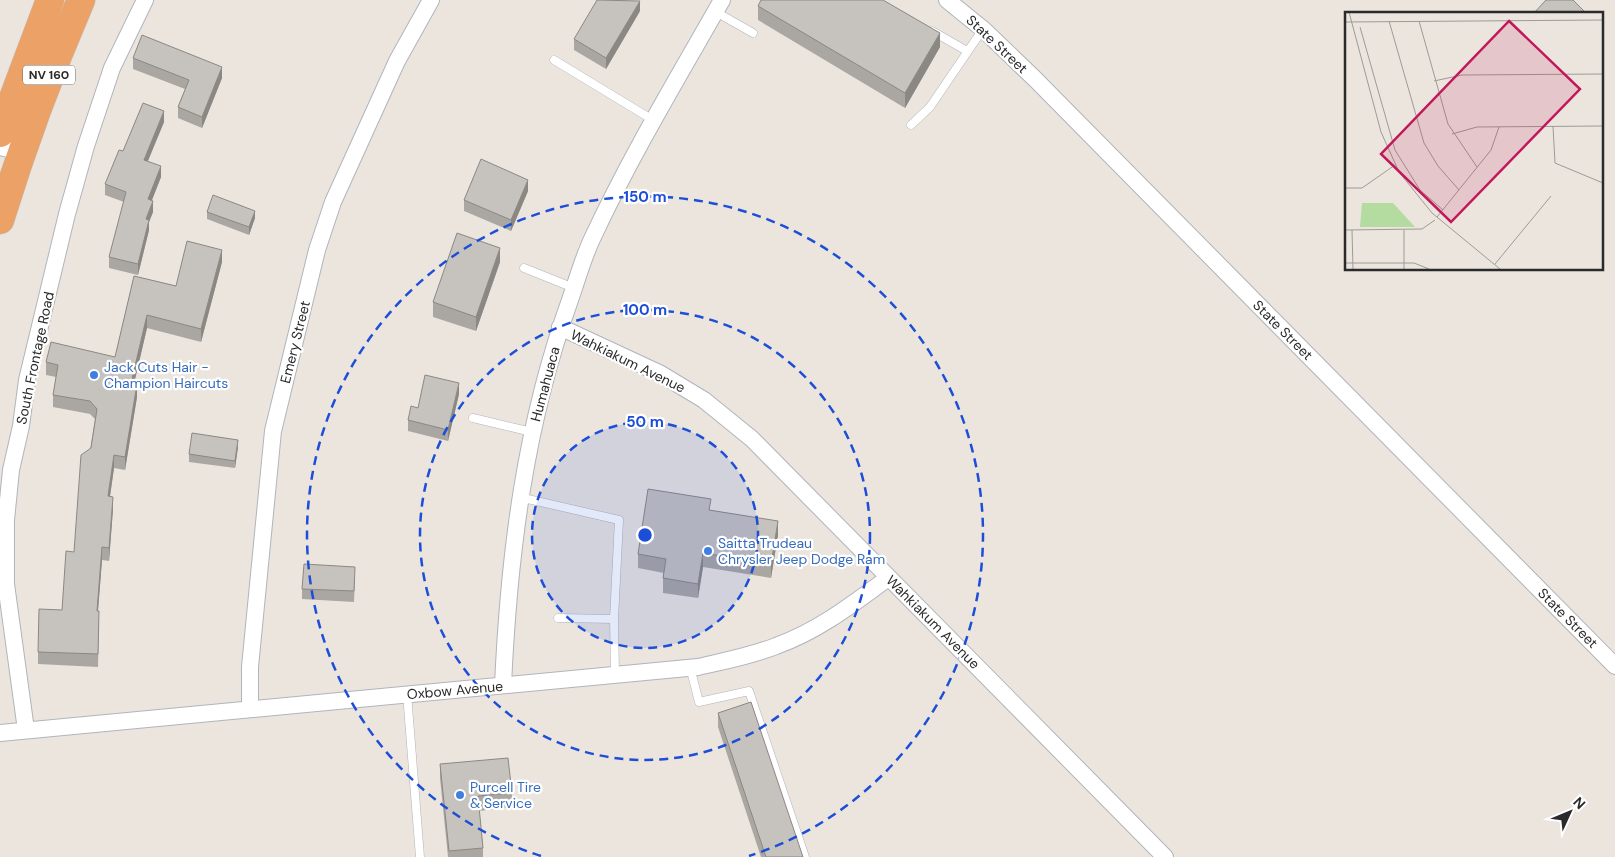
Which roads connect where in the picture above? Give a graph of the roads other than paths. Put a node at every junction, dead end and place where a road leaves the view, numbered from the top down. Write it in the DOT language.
graph roads {
  1 [pos="50,0"];
  2 [pos="80,0"];
  3 [pos="145,0"];
  4 [pos="431,0"];
  5 [pos="947,0"];
  6 [pos="719,6"];
  7 [pos="927,28"];
  8 [pos="983,29"];
  9 [pos="753,33"];
  10 [pos="968,51"];
  11 [pos="554,60"];
  12 [pos="653,120"];
  13 [pos="911,125"];
  14 [pos="0,133"];
  15 [pos="11,150"];
  16 [pos="0,220"];
  17 [pos="524,268"];
  18 [pos="574,288"];
  19 [pos="560,328"];
  20 [pos="473,418"];
  21 [pos="532,432"];
  22 [pos="519,497"];
  23 [pos="888,578"];
  24 [pos="558,618"];
  25 [pos="614,619"];
  26 [pos="1615,666"];
  27 [pos="690,667"];
  28 [pos="615,675"];
  29 [pos="503,686"];
  30 [pos="407,694"];
  31 [pos="250,708"];
  32 [pos="26,730"];
  33 [pos="0,733"];
  34 [pos="420,857"];
  35 [pos="805,857"];
  36 [pos="1165,857"];
  1 -- 14 [label="highway, NV 160"];
  2 -- 15 [label="highway, NV 160"];
  3 -- 32 [label="street, South Frontage Road"];
  4 -- 31 [label="street, Emery Street"];
  5 -- 8 [label="street, State Street"];
  6 -- 9 [label="lane"];
  6 -- 12 [label="street, Humahuaca"];
  7 -- 10 [label="lane"];
  8 -- 10 [label="lane"];
  8 -- 26 [label="street, State Street"];
  10 -- 13 [label="lane"];
  11 -- 12 [label="lane"];
  12 -- 18 [label="street, Humahuaca"];
  15 -- 16 [label="highway, NV 160"];
  17 -- 18 [label="lane"];
  18 -- 19 [label="street, Humahuaca"];
  19 -- 21 [label="street, Humahuaca"];
  19 -- 23 [label="street, Wahkiakum Avenue"];
  20 -- 21 [label="lane"];
  21 -- 22 [label="street, Humahuaca"];
  22 -- 25 [label="lane"];
  22 -- 29 [label="street, Humahuaca"];
  23 -- 27 [label="street, Oxbow Avenue"];
  23 -- 36 [label="street, Wahkiakum Avenue"];
  24 -- 25 [label="lane"];
  25 -- 28 [label="lane"];
  27 -- 28 [label="street, Oxbow Avenue"];
  27 -- 35 [label="lane"];
  28 -- 29 [label="street, Oxbow Avenue"];
  29 -- 30 [label="street, Oxbow Avenue"];
  30 -- 31 [label="street, Oxbow Avenue"];
  30 -- 34 [label="lane"];
  31 -- 32 [label="street, Oxbow Avenue"];
  32 -- 33 [label="street, Oxbow Avenue"];
}
